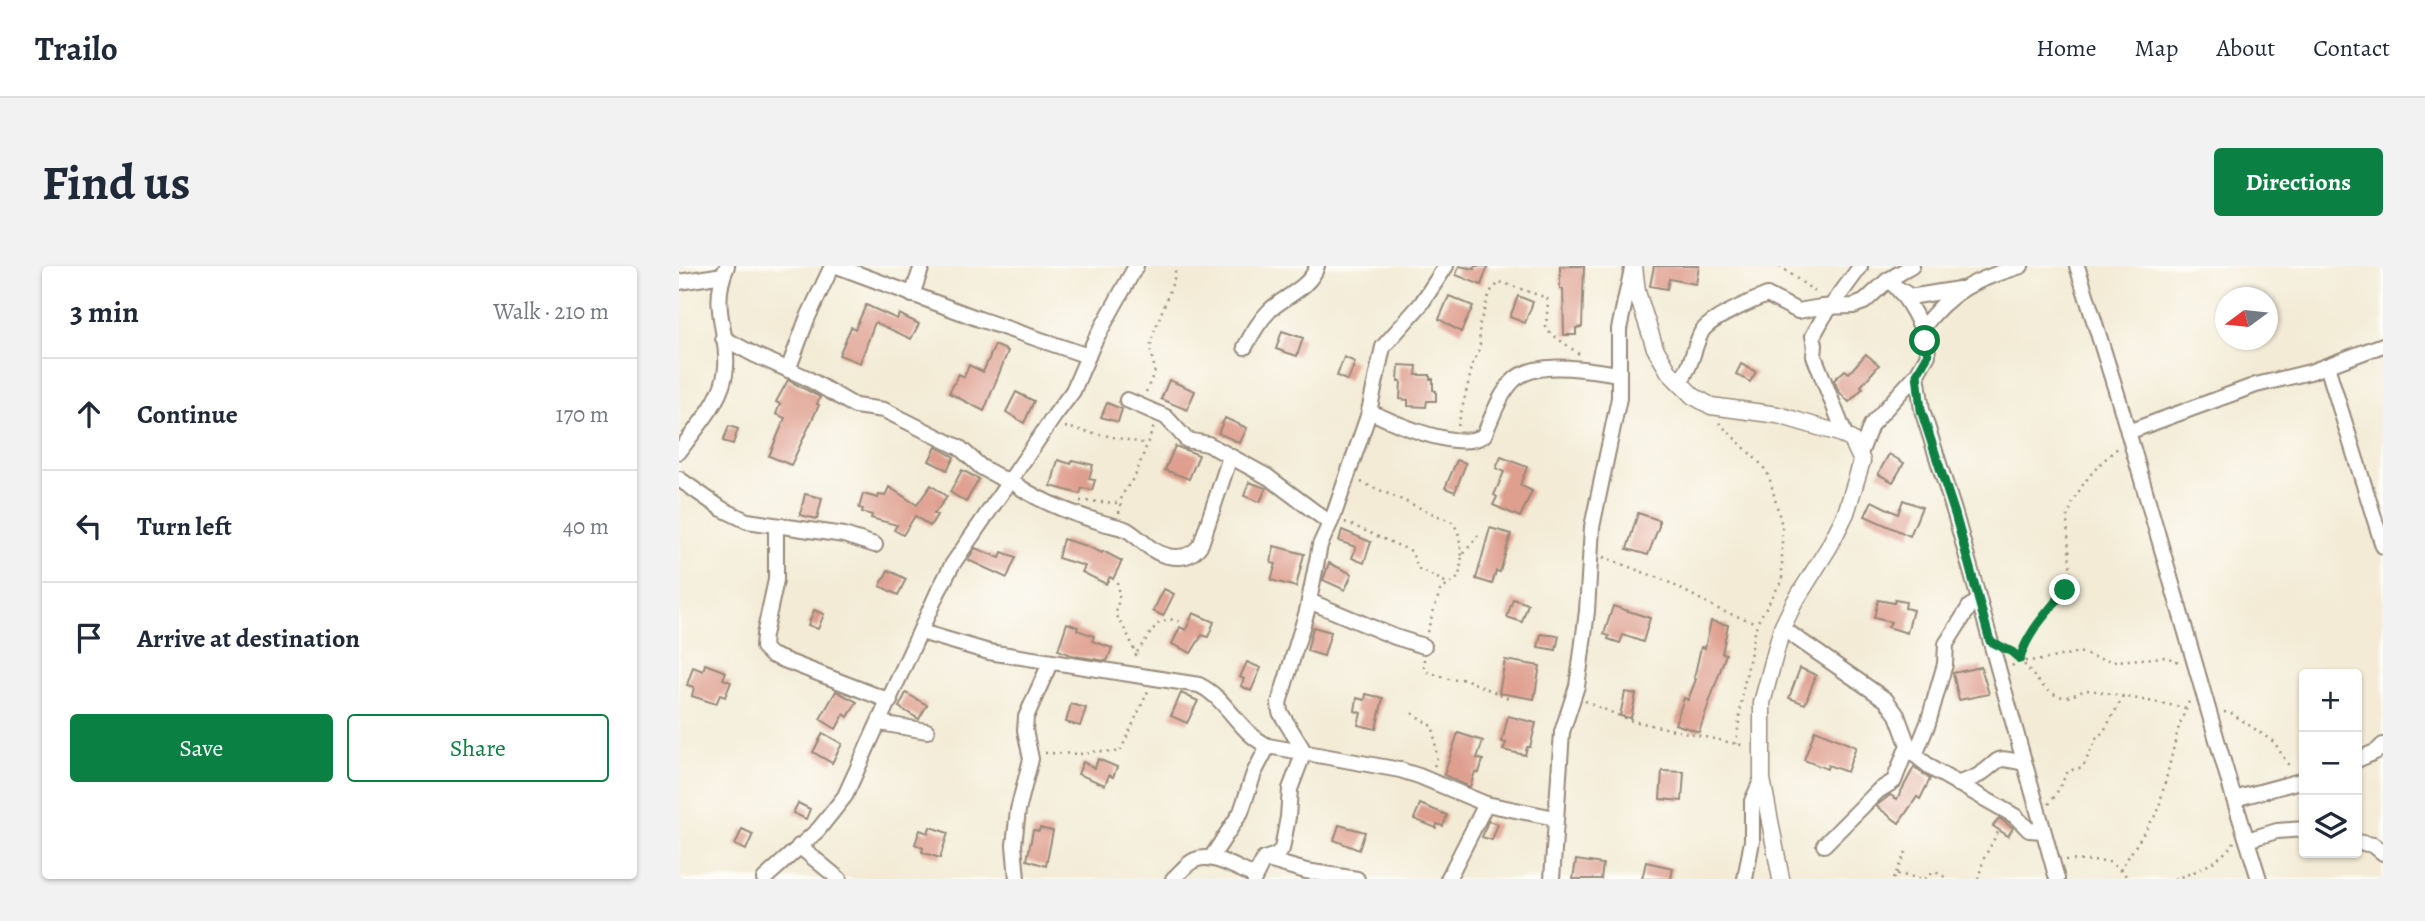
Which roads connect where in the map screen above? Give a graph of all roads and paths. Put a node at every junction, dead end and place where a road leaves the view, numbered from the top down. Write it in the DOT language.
graph roads {
  1 [pos="835,266"];
  2 [pos="922,266"];
  3 [pos="1136,266"];
  4 [pos="1176,266"];
  5 [pos="1317,266"];
  6 [pos="1446,266"];
  7 [pos="1633,266"];
  8 [pos="1779,266"];
  9 [pos="1912,266"];
  10 [pos="2021,266"];
  11 [pos="2077,266"];
  12 [pos="1860,267"];
  13 [pos="725,270"];
  14 [pos="679,282"];
  15 [pos="1893,284"];
  16 [pos="1961,289"];
  17 [pos="1872,294"];
  18 [pos="912,295"];
  19 [pos="1832,307"];
  20 [pos="1921,330"];
  21 [pos="723,338"];
  22 [pos="2383,345"];
  23 [pos="1245,347"];
  24 [pos="1088,356"];
  25 [pos="2327,366"];
  26 [pos="788,370"];
  27 [pos="1602,371"];
  28 [pos="1619,374"];
  29 [pos="1917,374"];
  30 [pos="1679,383"];
  31 [pos="1134,403"];
  32 [pos="1369,411"];
  33 [pos="1159,414"];
  34 [pos="1050,423"];
  35 [pos="1719,423"];
  36 [pos="2129,435"];
  37 [pos="1846,437"];
  38 [pos="1455,440"];
  39 [pos="1147,444"];
  40 [pos="679,452"];
  41 [pos="1860,454"];
  42 [pos="1230,457"];
  43 [pos="1346,475"];
  44 [pos="679,479"];
  45 [pos="1010,482"];
  46 [pos="1119,504"];
  47 [pos="1056,505"];
  48 [pos="1331,520"];
  49 [pos="776,527"];
  50 [pos="1121,528"];
  51 [pos="1479,534"];
  52 [pos="875,545"];
  53 [pos="2383,546"];
  54 [pos="1590,552"];
  55 [pos="1462,556"];
  56 [pos="1117,582"];
  57 [pos="1449,584"];
  58 [pos="1309,601"];
  59 [pos="1979,601"];
  60 [pos="1181,622"];
  61 [pos="1757,623"];
  62 [pos="1781,628"];
  63 [pos="921,632"];
  64 [pos="1990,641"];
  65 [pos="1424,646"];
  66 [pos="1136,653"];
  67 [pos="2022,660"];
  68 [pos="1050,663"];
  69 [pos="2182,663"];
  70 [pos="1148,677"];
  71 [pos="2200,681"];
  72 [pos="1574,692"];
  73 [pos="2123,697"];
  74 [pos="1510,699"];
  75 [pos="890,701"];
  76 [pos="2207,704"];
  77 [pos="2186,708"];
  78 [pos="1412,713"];
  79 [pos="880,723"];
  80 [pos="926,731"];
  81 [pos="1736,744"];
  82 [pos="2383,745"];
  83 [pos="1268,746"];
  84 [pos="1762,749"];
  85 [pos="1911,750"];
  86 [pos="1030,752"];
  87 [pos="1304,753"];
  88 [pos="2362,758"];
  89 [pos="2024,763"];
  90 [pos="2299,776"];
  91 [pos="1762,779"];
  92 [pos="1431,781"];
  93 [pos="2299,781"];
  94 [pos="1957,784"];
  95 [pos="2234,799"];
  96 [pos="1486,804"];
  97 [pos="2038,812"];
  98 [pos="1555,818"];
  99 [pos="2299,829"];
  100 [pos="2043,831"];
  101 [pos="1998,832"];
  102 [pos="2245,833"];
  103 [pos="2362,843"];
  104 [pos="1824,845"];
  105 [pos="799,846"];
  106 [pos="1907,849"];
  107 [pos="2050,853"];
  108 [pos="2383,853"];
  109 [pos="1211,858"];
  110 [pos="1263,859"];
  111 [pos="2120,870"];
  112 [pos="1897,874"];
  113 [pos="1255,878"];
  114 [pos="764,879"];
  115 [pos="839,879"];
  116 [pos="1017,879"];
  117 [pos="1173,879"];
  118 [pos="1357,879"];
  119 [pos="1448,879"];
  120 [pos="1552,879"];
  121 [pos="1745,879"];
  122 [pos="1781,879"];
  123 [pos="1893,879"];
  124 [pos="1949,879"];
  125 [pos="1979,879"];
  126 [pos="2057,879"];
  127 [pos="2130,879"];
  128 [pos="2174,879"];
  129 [pos="2259,879"];
  1 -- 18 [label="street"];
  1 -- 26 [label="street"];
  2 -- 18 [label="street"];
  3 -- 24 [label="street"];
  4 -- 31 [label="path"];
  5 -- 23 [label="street"];
  6 -- 32 [label="street"];
  7 -- 28 [label="street"];
  7 -- 30 [label="street"];
  8 -- 19 [label="path"];
  9 -- 15 [label="street"];
  10 -- 16 [label="street"];
  11 -- 36 [label="street"];
  12 -- 17 [label="street"];
  12 -- 19 [label="street"];
  13 -- 14 [label="street"];
  13 -- 21 [label="street"];
  15 -- 16 [label="street"];
  15 -- 17 [label="street"];
  15 -- 20 [label="street"];
  16 -- 20 [label="street"];
  17 -- 19 [label="street"];
  18 -- 24 [label="street"];
  19 -- 30 [label="street"];
  19 -- 37 [label="street"];
  20 -- 29 [label="street"];
  21 -- 26 [label="street"];
  21 -- 40 [label="street"];
  22 -- 25 [label="street"];
  24 -- 34 [label="street"];
  25 -- 36 [label="street"];
  25 -- 53 [label="street"];
  26 -- 45 [label="street"];
  27 -- 28 [label="street"];
  27 -- 38 [label="street"];
  27 -- 38 [label="path"];
  28 -- 54 [label="street"];
  29 -- 41 [label="street"];
  29 -- 59 [label="street"];
  30 -- 37 [label="street"];
  31 -- 33 [label="street"];
  32 -- 38 [label="street"];
  32 -- 43 [label="street"];
  33 -- 39 [label="path"];
  33 -- 42 [label="street"];
  34 -- 39 [label="path"];
  34 -- 45 [label="street"];
  35 -- 61 [label="path"];
  36 -- 67 [label="path"];
  36 -- 71 [label="street"];
  37 -- 41 [label="street"];
  39 -- 46 [label="path"];
  41 -- 62 [label="street"];
  42 -- 48 [label="street"];
  42 -- 50 [label="street"];
  43 -- 48 [label="street"];
  43 -- 55 [label="path"];
  44 -- 49 [label="street"];
  45 -- 47 [label="street"];
  45 -- 63 [label="street"];
  46 -- 47 [label="path"];
  46 -- 50 [label="path"];
  47 -- 50 [label="street"];
  48 -- 57 [label="path"];
  48 -- 58 [label="street"];
  49 -- 52 [label="street"];
  49 -- 75 [label="street"];
  51 -- 55 [label="path"];
  54 -- 61 [label="path"];
  54 -- 72 [label="street"];
  55 -- 57 [label="path"];
  56 -- 66 [label="path"];
  57 -- 65 [label="path"];
  58 -- 65 [label="street"];
  58 -- 87 [label="street"];
  59 -- 64 [label="street"];
  59 -- 85 [label="street"];
  60 -- 66 [label="path"];
  61 -- 81 [label="path"];
  62 -- 84 [label="street"];
  62 -- 85 [label="street"];
  63 -- 68 [label="street"];
  63 -- 75 [label="street"];
  64 -- 67 [label="path"];
  64 -- 89 [label="street"];
  65 -- 74 [label="path"];
  66 -- 70 [label="path"];
  67 -- 69 [label="path"];
  67 -- 73 [label="path"];
  68 -- 70 [label="street"];
  68 -- 86 [label="street"];
  70 -- 83 [label="street"];
  70 -- 86 [label="path"];
  71 -- 76 [label="street"];
  71 -- 77 [label="path"];
  72 -- 81 [label="path"];
  72 -- 98 [label="street"];
  73 -- 77 [label="path"];
  73 -- 97 [label="path"];
  75 -- 79 [label="street"];
  76 -- 90 [label="path"];
  76 -- 95 [label="street"];
  77 -- 111 [label="path"];
  78 -- 92 [label="path"];
  79 -- 80 [label="street"];
  79 -- 105 [label="street"];
  81 -- 84 [label="path"];
  82 -- 88 [label="street"];
  83 -- 87 [label="street"];
  83 -- 109 [label="street"];
  84 -- 91 [label="street"];
  85 -- 94 [label="street"];
  85 -- 104 [label="street"];
  86 -- 116 [label="street"];
  87 -- 92 [label="street"];
  87 -- 110 [label="street"];
  89 -- 94 [label="street"];
  89 -- 97 [label="street"];
  91 -- 121 [label="street"];
  91 -- 122 [label="street"];
  92 -- 96 [label="street"];
  93 -- 95 [label="street"];
  94 -- 100 [label="street"];
  95 -- 102 [label="street"];
  96 -- 98 [label="street"];
  96 -- 119 [label="street"];
  97 -- 100 [label="street"];
  98 -- 120 [label="street"];
  99 -- 102 [label="street"];
  100 -- 107 [label="street"];
  101 -- 125 [label="path"];
  102 -- 128 [label="path"];
  102 -- 129 [label="street"];
  103 -- 108 [label="street"];
  105 -- 114 [label="street"];
  105 -- 115 [label="street"];
  106 -- 112 [label="path"];
  107 -- 111 [label="path"];
  107 -- 126 [label="street"];
  109 -- 113 [label="street"];
  109 -- 117 [label="street"];
  110 -- 113 [label="street"];
  110 -- 118 [label="street"];
  111 -- 127 [label="path"];
  112 -- 123 [label="path"];
  112 -- 124 [label="path"];
}
